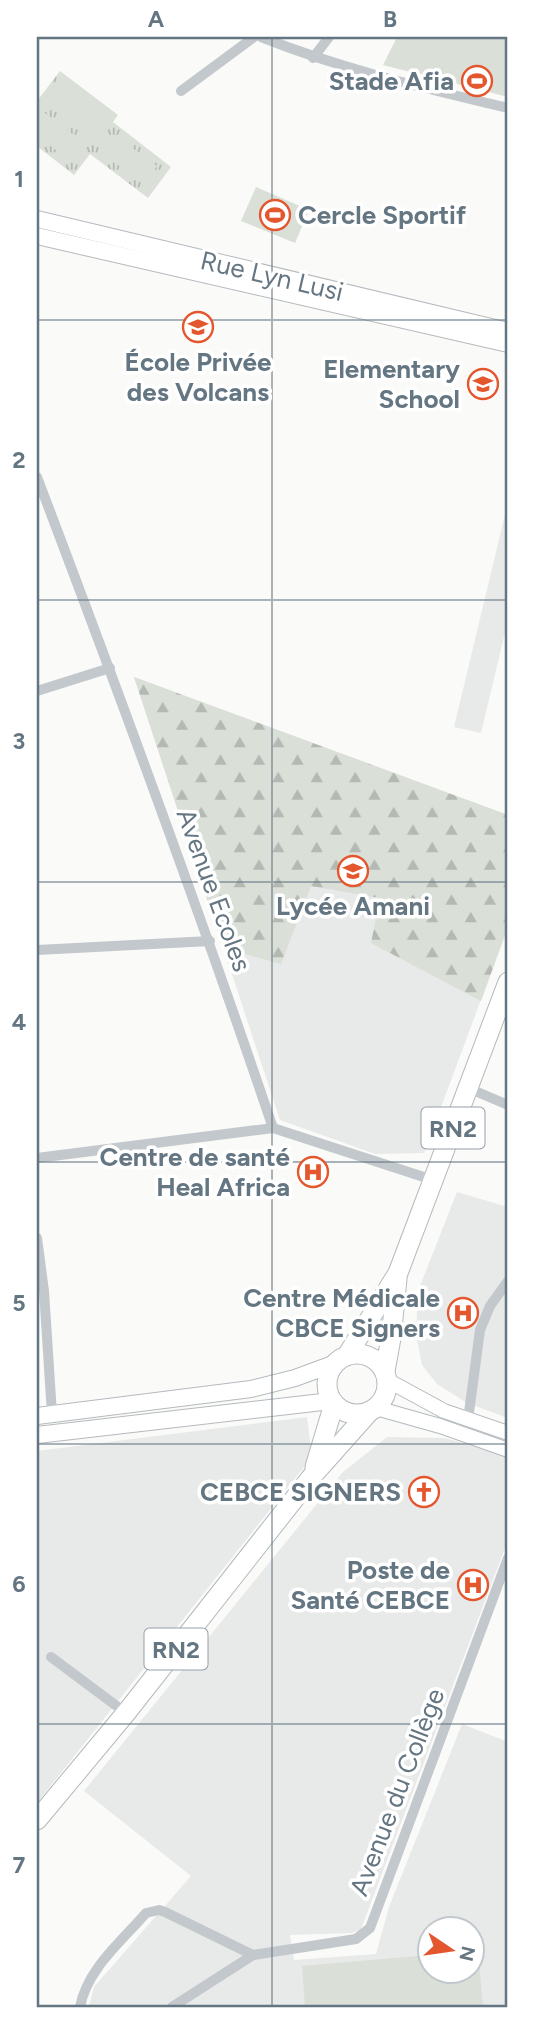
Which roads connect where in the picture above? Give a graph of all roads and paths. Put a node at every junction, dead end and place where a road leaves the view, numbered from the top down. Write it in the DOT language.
graph roads {
  1 [pos="254,37"];
  2 [pos="261,37"];
  3 [pos="329,37"];
  4 [pos="313,58"];
  5 [pos="181,91"];
  6 [pos="508,108"];
  7 [pos="37,219"];
  8 [pos="37,236"];
  9 [pos="508,331"];
  10 [pos="508,344"];
  11 [pos="37,477"];
  12 [pos="110,668"];
  13 [pos="37,691"];
  14 [pos="209,941"];
  15 [pos="37,950"];
  16 [pos="508,982"];
  17 [pos="468,1088"];
  18 [pos="508,1105"];
  19 [pos="272,1128"];
  20 [pos="37,1158"];
  21 [pos="433,1180"];
  22 [pos="37,1238"];
  23 [pos="398,1273"];
  24 [pos="508,1281"];
  25 [pos="341,1359"];
  26 [pos="386,1376"];
  27 [pos="333,1403"];
  28 [pos="373,1409"];
  29 [pos="44,1415"];
  30 [pos="468,1420"];
  31 [pos="508,1433"];
  32 [pos="37,1435"];
  33 [pos="508,1450"];
  34 [pos="313,1475"];
  35 [pos="508,1558"];
  36 [pos="51,1657"];
  37 [pos="126,1713"];
  38 [pos="37,1820"];
  39 [pos="254,1955"];
  40 [pos="80,2007"];
  41 [pos="172,2007"];
  1 -- 5 [label="street"];
  2 -- 4 [label="street"];
  3 -- 4 [label="street"];
  4 -- 6 [label="street"];
  7 -- 9 [label="main road, Rue Lyn Lusi"];
  8 -- 10 [label="main road, Rue Lyn Lusi"];
  11 -- 12 [label="street, Avenue Ecoles"];
  12 -- 13 [label="street"];
  12 -- 14 [label="street, Avenue Ecoles"];
  14 -- 15 [label="street"];
  14 -- 19 [label="street, Avenue Ecoles"];
  16 -- 17 [label="highway, RN2"];
  17 -- 18 [label="street"];
  17 -- 21 [label="highway, RN2"];
  19 -- 20 [label="street"];
  19 -- 21 [label="street"];
  21 -- 23 [label="highway, RN2"];
  22 -- 29 [label="street"];
  23 -- 25 [label="highway, RN2"];
  23 -- 26 [label="highway, RN2"];
  24 -- 30 [label="street"];
  25 -- 26 [label="highway"];
  25 -- 27 [label="highway, RN2"];
  25 -- 29 [label="main road"];
  26 -- 28 [label="highway, RN2"];
  26 -- 30 [label="main road"];
  27 -- 28 [label="highway"];
  27 -- 32 [label="main road"];
  27 -- 34 [label="highway, RN2"];
  28 -- 33 [label="main road"];
  28 -- 34 [label="highway, RN2"];
  30 -- 31 [label="main road"];
  34 -- 37 [label="highway, RN2"];
  35 -- 39 [label="street, Avenue du Collège"];
  36 -- 37 [label="street"];
  37 -- 38 [label="highway, RN2"];
  39 -- 40 [label="street"];
  39 -- 41 [label="street"];
}
